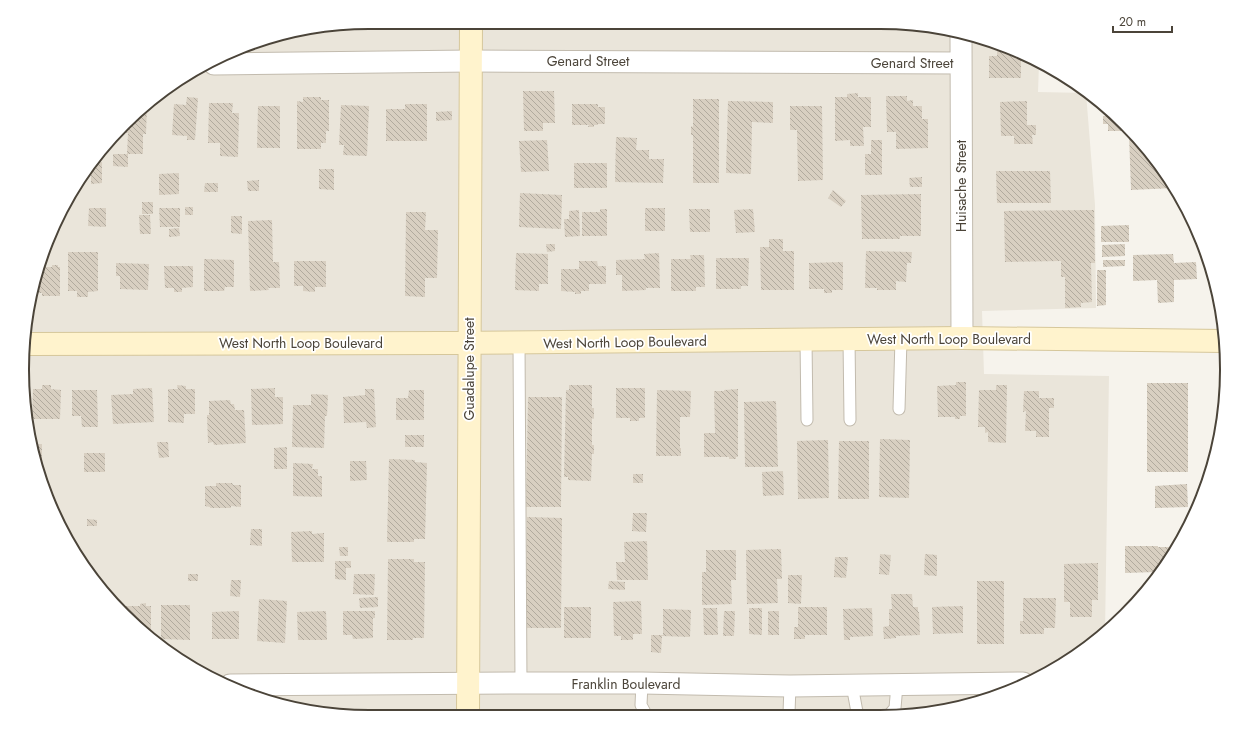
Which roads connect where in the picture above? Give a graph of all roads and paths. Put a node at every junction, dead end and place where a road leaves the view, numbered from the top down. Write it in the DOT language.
graph roads {
  1 [pos="471,29"];
  2 [pos="962,40"];
  3 [pos="471,61"];
  4 [pos="961,63"];
  5 [pos="219,64"];
  6 [pos="962,338"];
  7 [pos="850,339"];
  8 [pos="901,339"];
  9 [pos="806,340"];
  10 [pos="1218,341"];
  11 [pos="469,343"];
  12 [pos="519,343"];
  13 [pos="30,344"];
  14 [pos="899,409"];
  15 [pos="807,420"];
  16 [pos="850,420"];
  17 [pos="521,683"];
  18 [pos="642,683"];
  19 [pos="1012,683"];
  20 [pos="468,684"];
  21 [pos="241,685"];
  22 [pos="852,685"];
  23 [pos="896,685"];
  24 [pos="790,686"];
  25 [pos="894,709"];
  26 [pos="468,710"];
  27 [pos="644,710"];
  28 [pos="789,710"];
  29 [pos="857,710"];
  1 -- 3 [label="street, Guadalupe Street"];
  2 -- 4 [label="street, Huisache Street"];
  3 -- 4 [label="street, Genard Street"];
  3 -- 5 [label="street, Genard Street"];
  3 -- 11 [label="street, Guadalupe Street"];
  4 -- 6 [label="street, Huisache Street"];
  6 -- 8 [label="street, West North Loop Boulevard"];
  6 -- 10 [label="street, West North Loop Boulevard"];
  7 -- 8 [label="street, West North Loop Boulevard"];
  7 -- 9 [label="street, West North Loop Boulevard"];
  7 -- 16 [label="lane"];
  8 -- 14 [label="lane"];
  9 -- 12 [label="street, West North Loop Boulevard"];
  9 -- 15 [label="lane"];
  11 -- 12 [label="street, West North Loop Boulevard"];
  11 -- 13 [label="street, West North Loop Boulevard"];
  11 -- 20 [label="street, Guadalupe Street"];
  12 -- 17 [label="lane"];
  17 -- 18 [label="street, Franklin Boulevard"];
  17 -- 20 [label="street, Franklin Boulevard"];
  18 -- 24 [label="street, Franklin Boulevard"];
  18 -- 27 [label="lane"];
  19 -- 23 [label="street, Franklin Boulevard"];
  20 -- 21 [label="street, Franklin Boulevard"];
  20 -- 26 [label="street, Guadalupe Street"];
  22 -- 23 [label="street, Franklin Boulevard"];
  22 -- 24 [label="street, Franklin Boulevard"];
  22 -- 29 [label="lane"];
  23 -- 25 [label="lane"];
  24 -- 28 [label="lane"];
}
